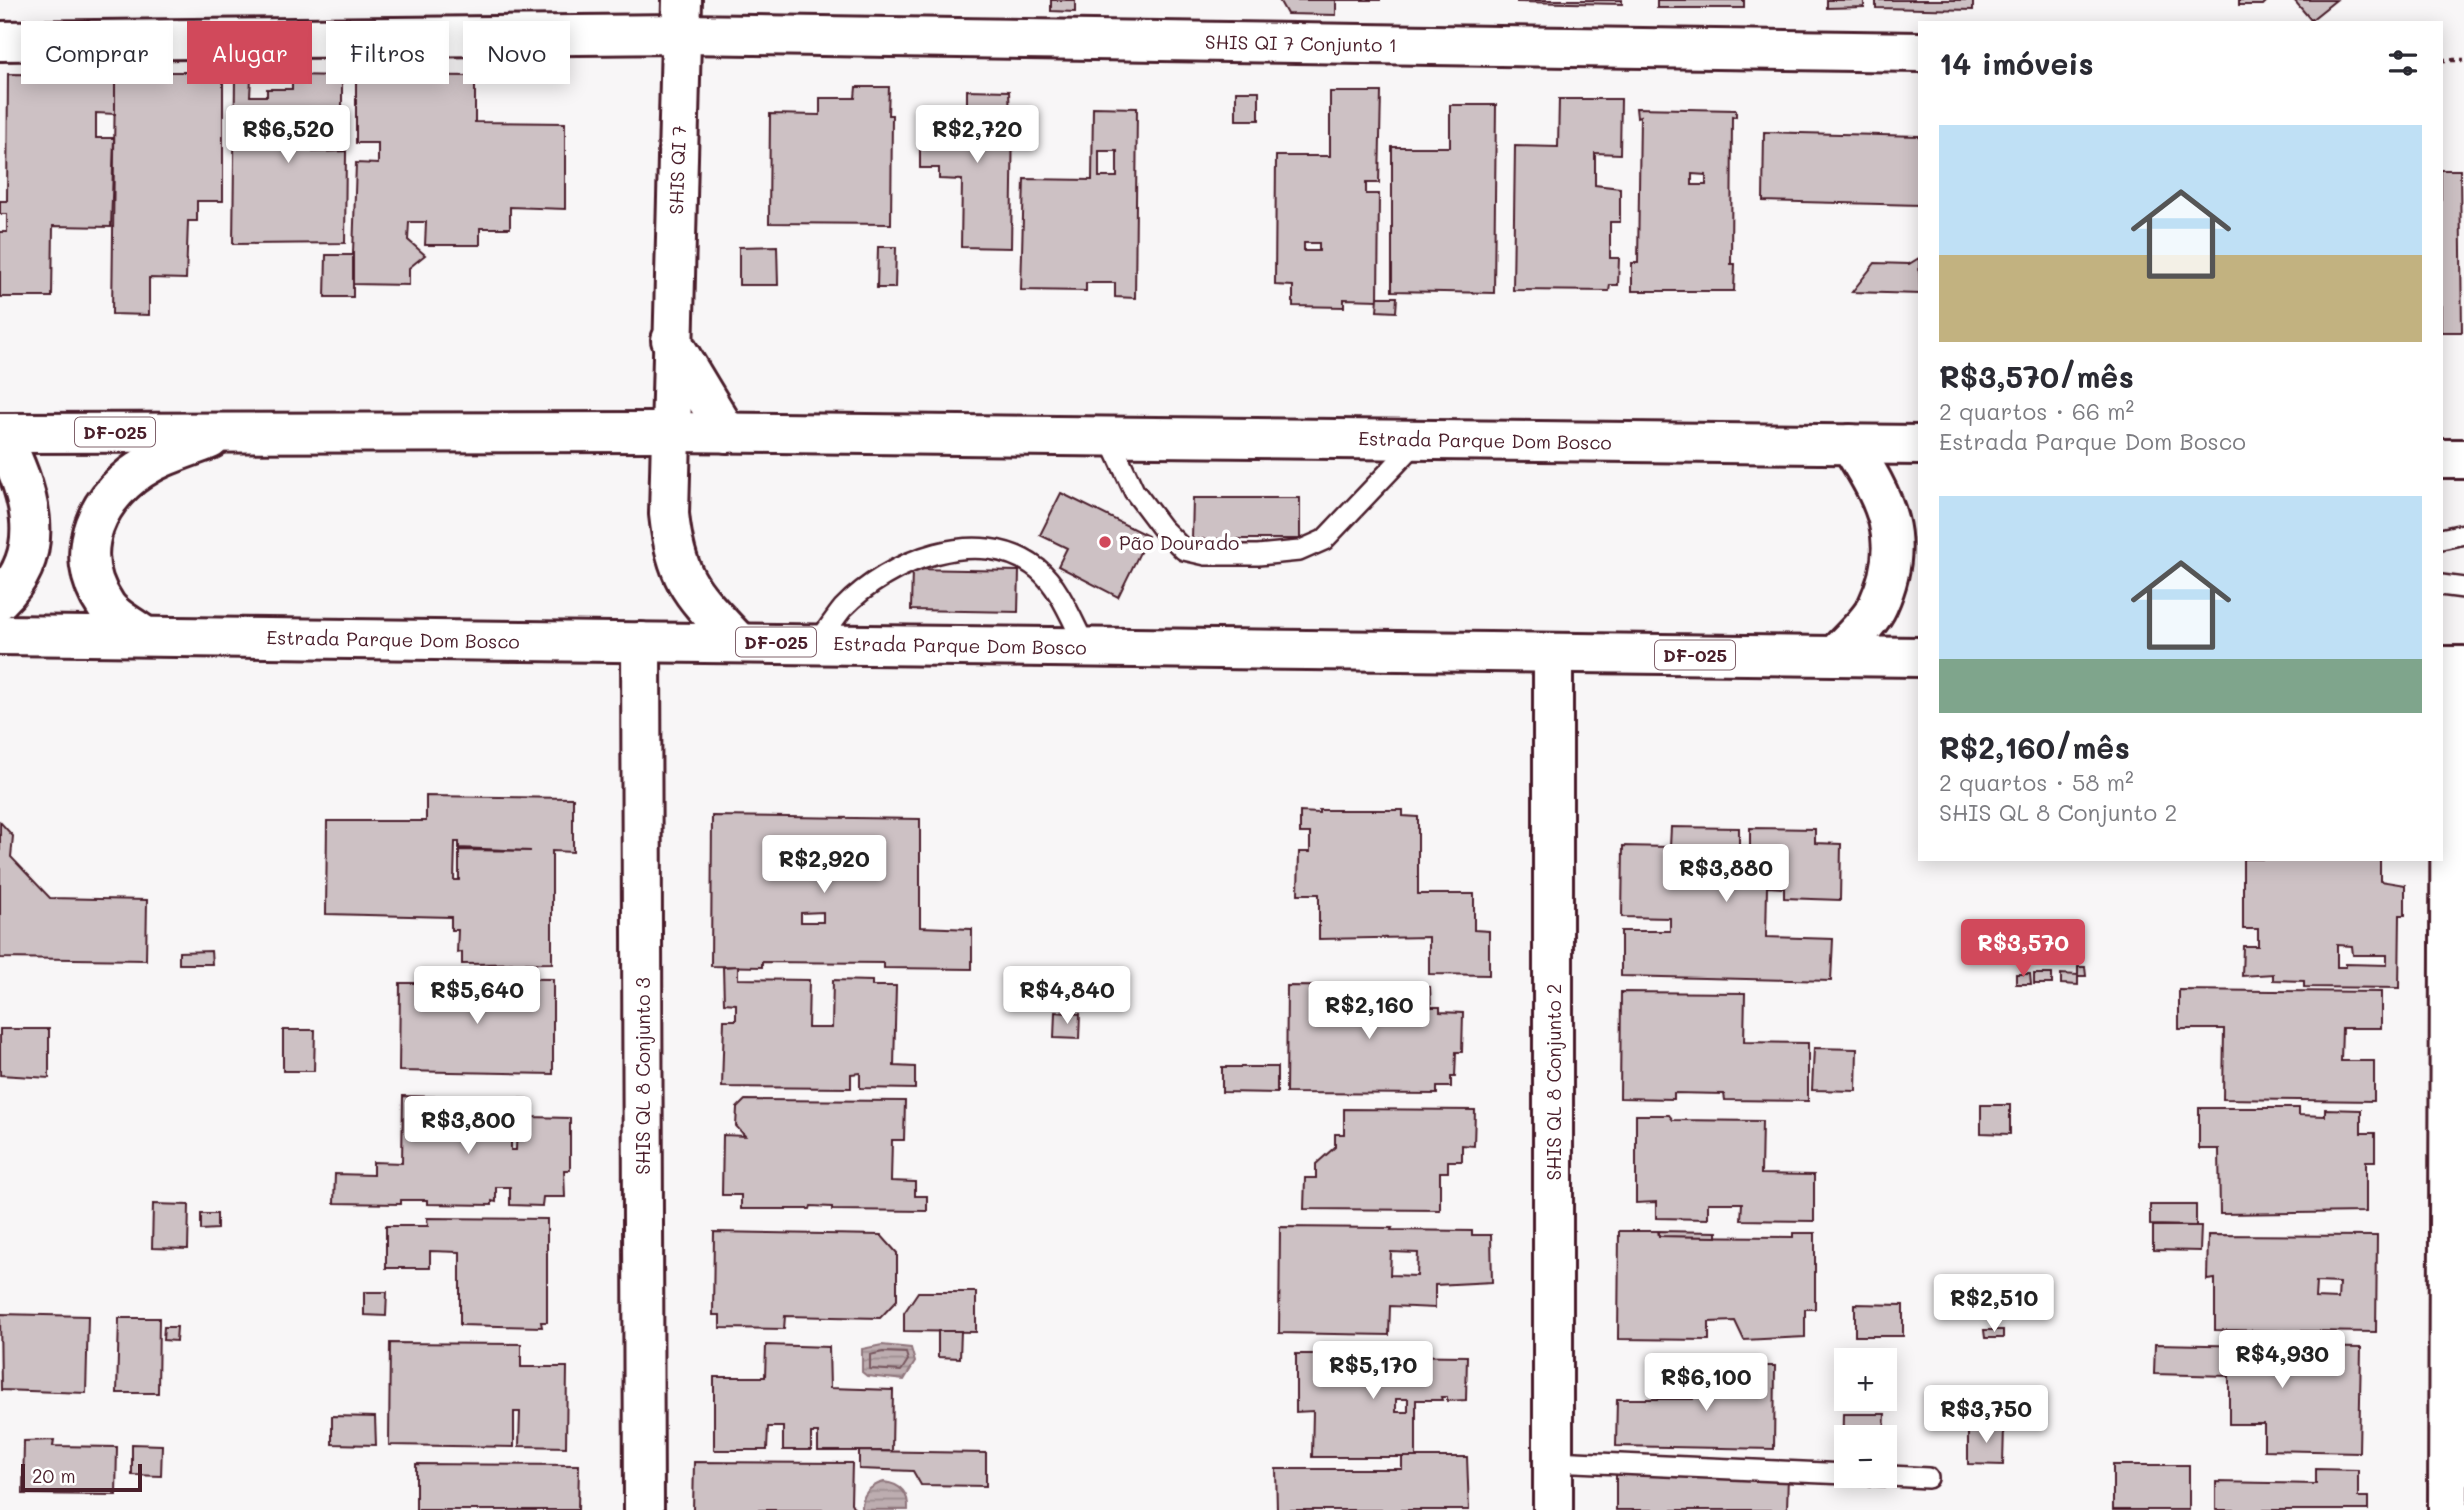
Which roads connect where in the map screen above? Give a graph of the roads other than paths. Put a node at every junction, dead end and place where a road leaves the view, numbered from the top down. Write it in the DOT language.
graph roads {
  1 [pos="682,17"];
  2 [pos="0,41"];
  3 [pos="1918,52"];
  4 [pos="671,340"];
  5 [pos="229,432"];
  6 [pos="670,432"];
  7 [pos="1,433"];
  8 [pos="727,433"];
  9 [pos="1109,437"];
  10 [pos="1420,440"];
  11 [pos="1850,444"];
  12 [pos="1918,445"];
  13 [pos="2443,459"];
  14 [pos="2464,459"];
  15 [pos="2464,534"];
  16 [pos="2443,539"];
  17 [pos="2443,585"];
  18 [pos="2464,588"];
  19 [pos="0,598"];
  20 [pos="0,635"];
  21 [pos="144,636"];
  22 [pos="641,642"];
  23 [pos="738,642"];
  24 [pos="817,643"];
  25 [pos="1086,647"];
  26 [pos="1553,655"];
  27 [pos="1836,655"];
  28 [pos="1918,657"];
  29 [pos="2452,666"];
  30 [pos="1553,1461"];
  31 [pos="1834,1473"];
  32 [pos="1897,1476"];
  33 [pos="1928,1478"];
  34 [pos="644,1510"];
  35 [pos="1553,1510"];
  36 [pos="2448,1510"];
  1 -- 2 [label="street, SHIS QI 7 Conjunto 1"];
  1 -- 3 [label="street, SHIS QI 7 Conjunto 1"];
  1 -- 4 [label="street, SHIS QI 7"];
  4 -- 6 [label="street, SHIS QI 7"];
  4 -- 8 [label="street"];
  5 -- 6 [label="street, Estrada Parque Dom Bosco / DF-025"];
  5 -- 7 [label="street, Estrada Parque Dom Bosco / DF-025"];
  5 -- 21 [label="street"];
  6 -- 8 [label="street, Estrada Parque Dom Bosco / DF-025"];
  6 -- 23 [label="street, SHIS QI 7"];
  7 -- 19 [label="street"];
  8 -- 9 [label="street, Estrada Parque Dom Bosco / DF-025"];
  9 -- 10 [label="street, Estrada Parque Dom Bosco / DF-025"];
  9 -- 10 [label="lane"];
  10 -- 11 [label="street, Estrada Parque Dom Bosco / DF-025"];
  11 -- 12 [label="street, Estrada Parque Dom Bosco / DF-025"];
  11 -- 27 [label="street"];
  13 -- 14 [label="street"];
  15 -- 16 [label="lane"];
  17 -- 18 [label="lane"];
  20 -- 21 [label="street, Estrada Parque Dom Bosco / DF-025"];
  21 -- 22 [label="street, Estrada Parque Dom Bosco / DF-025"];
  22 -- 23 [label="street, Estrada Parque Dom Bosco / DF-025"];
  22 -- 34 [label="street, SHIS QL 8 Conjunto 3"];
  23 -- 24 [label="street, Estrada Parque Dom Bosco / DF-025"];
  24 -- 25 [label="street, Estrada Parque Dom Bosco / DF-025"];
  24 -- 25 [label="lane"];
  25 -- 26 [label="street, Estrada Parque Dom Bosco / DF-025"];
  26 -- 27 [label="street, Estrada Parque Dom Bosco / DF-025"];
  26 -- 30 [label="street, SHIS QL 8 Conjunto 2"];
  27 -- 28 [label="street, Estrada Parque Dom Bosco / DF-025"];
  29 -- 36 [label="street"];
  30 -- 31 [label="lane"];
  30 -- 35 [label="street, SHIS QL 8 Conjunto 2"];
  32 -- 33 [label="lane"];
}
